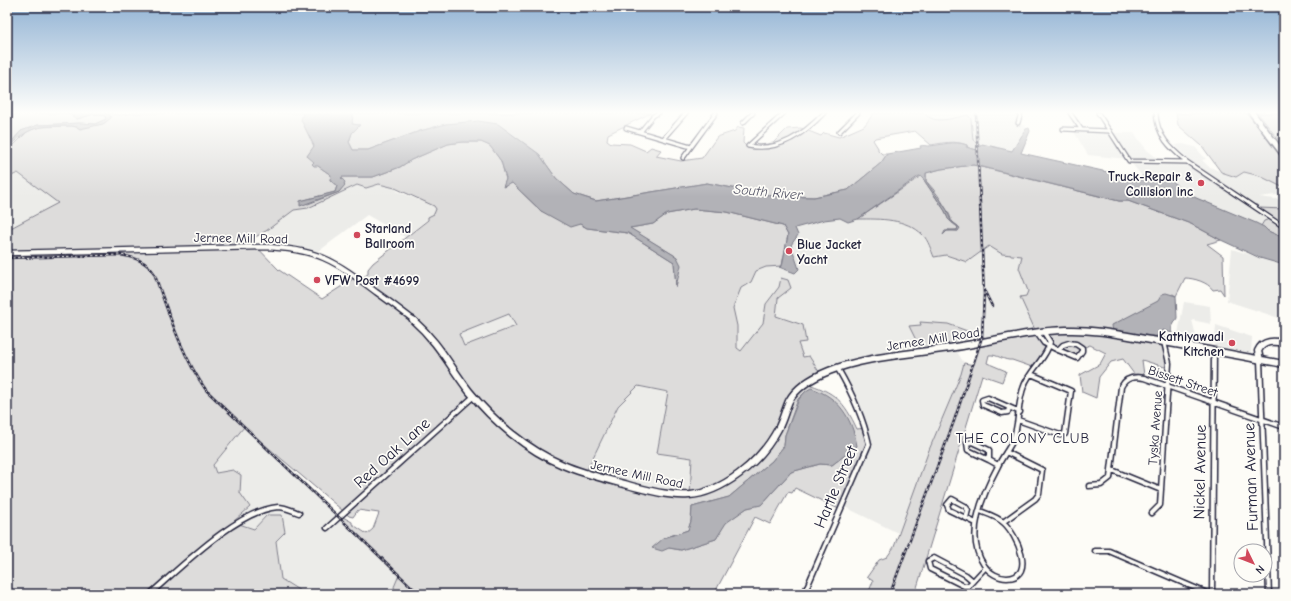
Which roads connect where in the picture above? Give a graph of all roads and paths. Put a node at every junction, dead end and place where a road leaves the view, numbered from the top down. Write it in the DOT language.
graph roads {
  1 [pos="673,141"];
  2 [pos="695,141"];
  3 [pos="753,141"];
  4 [pos="791,141"];
  5 [pos="1116,141"];
  6 [pos="1165,141"];
  7 [pos="1274,141"];
  8 [pos="691,147"];
  9 [pos="1284,154"];
  10 [pos="683,158"];
  11 [pos="1187,162"];
  12 [pos="1284,227"];
  13 [pos="7,253"];
  14 [pos="1043,331"];
  15 [pos="1036,332"];
  16 [pos="1164,342"];
  17 [pos="1284,343"];
  18 [pos="1050,347"];
  19 [pos="1058,350"];
  20 [pos="1214,351"];
  21 [pos="1260,360"];
  22 [pos="1284,364"];
  23 [pos="838,369"];
  24 [pos="1031,374"];
  25 [pos="1168,386"];
  26 [pos="474,396"];
  27 [pos="1214,402"];
  28 [pos="1009,408"];
  29 [pos="1020,412"];
  30 [pos="1262,419"];
  31 [pos="1018,420"];
  32 [pos="1284,427"];
  33 [pos="1006,452"];
  34 [pos="989,460"];
  35 [pos="998,465"];
  36 [pos="1112,470"];
  37 [pos="1089,486"];
  38 [pos="1161,490"];
  39 [pos="980,511"];
  40 [pos="300,513"];
  41 [pos="1152,513"];
  42 [pos="966,518"];
  43 [pos="1003,522"];
  44 [pos="976,523"];
  45 [pos="327,528"];
  46 [pos="1095,551"];
  47 [pos="986,568"];
  48 [pos="973,581"];
  49 [pos="150,594"];
  50 [pos="804,594"];
  51 [pos="1211,594"];
  52 [pos="1269,594"];
  1 -- 8 [label="street"];
  2 -- 8 [label="street"];
  3 -- 4 [label="street"];
  5 -- 11 [label="street"];
  6 -- 11 [label="street"];
  7 -- 9 [label="main road"];
  8 -- 10 [label="street"];
  11 -- 12 [label="street"];
  13 -- 26 [label="street, Jernee Mill Road"];
  14 -- 15 [label="street, Jernee Mill Road"];
  14 -- 16 [label="street, Jernee Mill Road"];
  14 -- 18 [label="street"];
  15 -- 18 [label="street"];
  15 -- 23 [label="street, Jernee Mill Road"];
  16 -- 20 [label="street, Jernee Mill Road"];
  16 -- 25 [label="street, Tyska Avenue"];
  17 -- 21 [label="street"];
  18 -- 19 [label="street"];
  18 -- 24 [label="street"];
  19 -- 19 [label="street"];
  20 -- 21 [label="street, Jernee Mill Road"];
  20 -- 27 [label="street, Nickel Avenue"];
  21 -- 22 [label="street, Jernee Mill Road"];
  21 -- 30 [label="street, Furman Avenue"];
  23 -- 26 [label="street, Jernee Mill Road"];
  23 -- 50 [label="street, Hartle Street"];
  24 -- 29 [label="street"];
  24 -- 31 [label="street"];
  25 -- 27 [label="street, Bissett Street"];
  25 -- 36 [label="street, Bissett Street"];
  25 -- 38 [label="street, Tyska Avenue"];
  26 -- 45 [label="street, Red Oak Lane"];
  27 -- 30 [label="street, Bissett Street"];
  27 -- 51 [label="street, Nickel Avenue"];
  28 -- 28 [label="street"];
  28 -- 29 [label="street"];
  29 -- 31 [label="street"];
  30 -- 32 [label="street, Bissett Street"];
  30 -- 52 [label="street, Furman Avenue"];
  31 -- 33 [label="street"];
  33 -- 35 [label="street"];
  33 -- 43 [label="street"];
  34 -- 34 [label="street"];
  34 -- 35 [label="street"];
  35 -- 39 [label="street"];
  36 -- 37 [label="street, Bissett Street"];
  36 -- 38 [label="street"];
  38 -- 41 [label="street, Tyska Avenue"];
  39 -- 43 [label="street"];
  39 -- 44 [label="street"];
  40 -- 49 [label="street"];
  42 -- 42 [label="street"];
  42 -- 44 [label="street"];
  43 -- 47 [label="street"];
  44 -- 47 [label="street"];
  46 -- 51 [label="street"];
  47 -- 48 [label="street"];
  48 -- 48 [label="street"];
}
